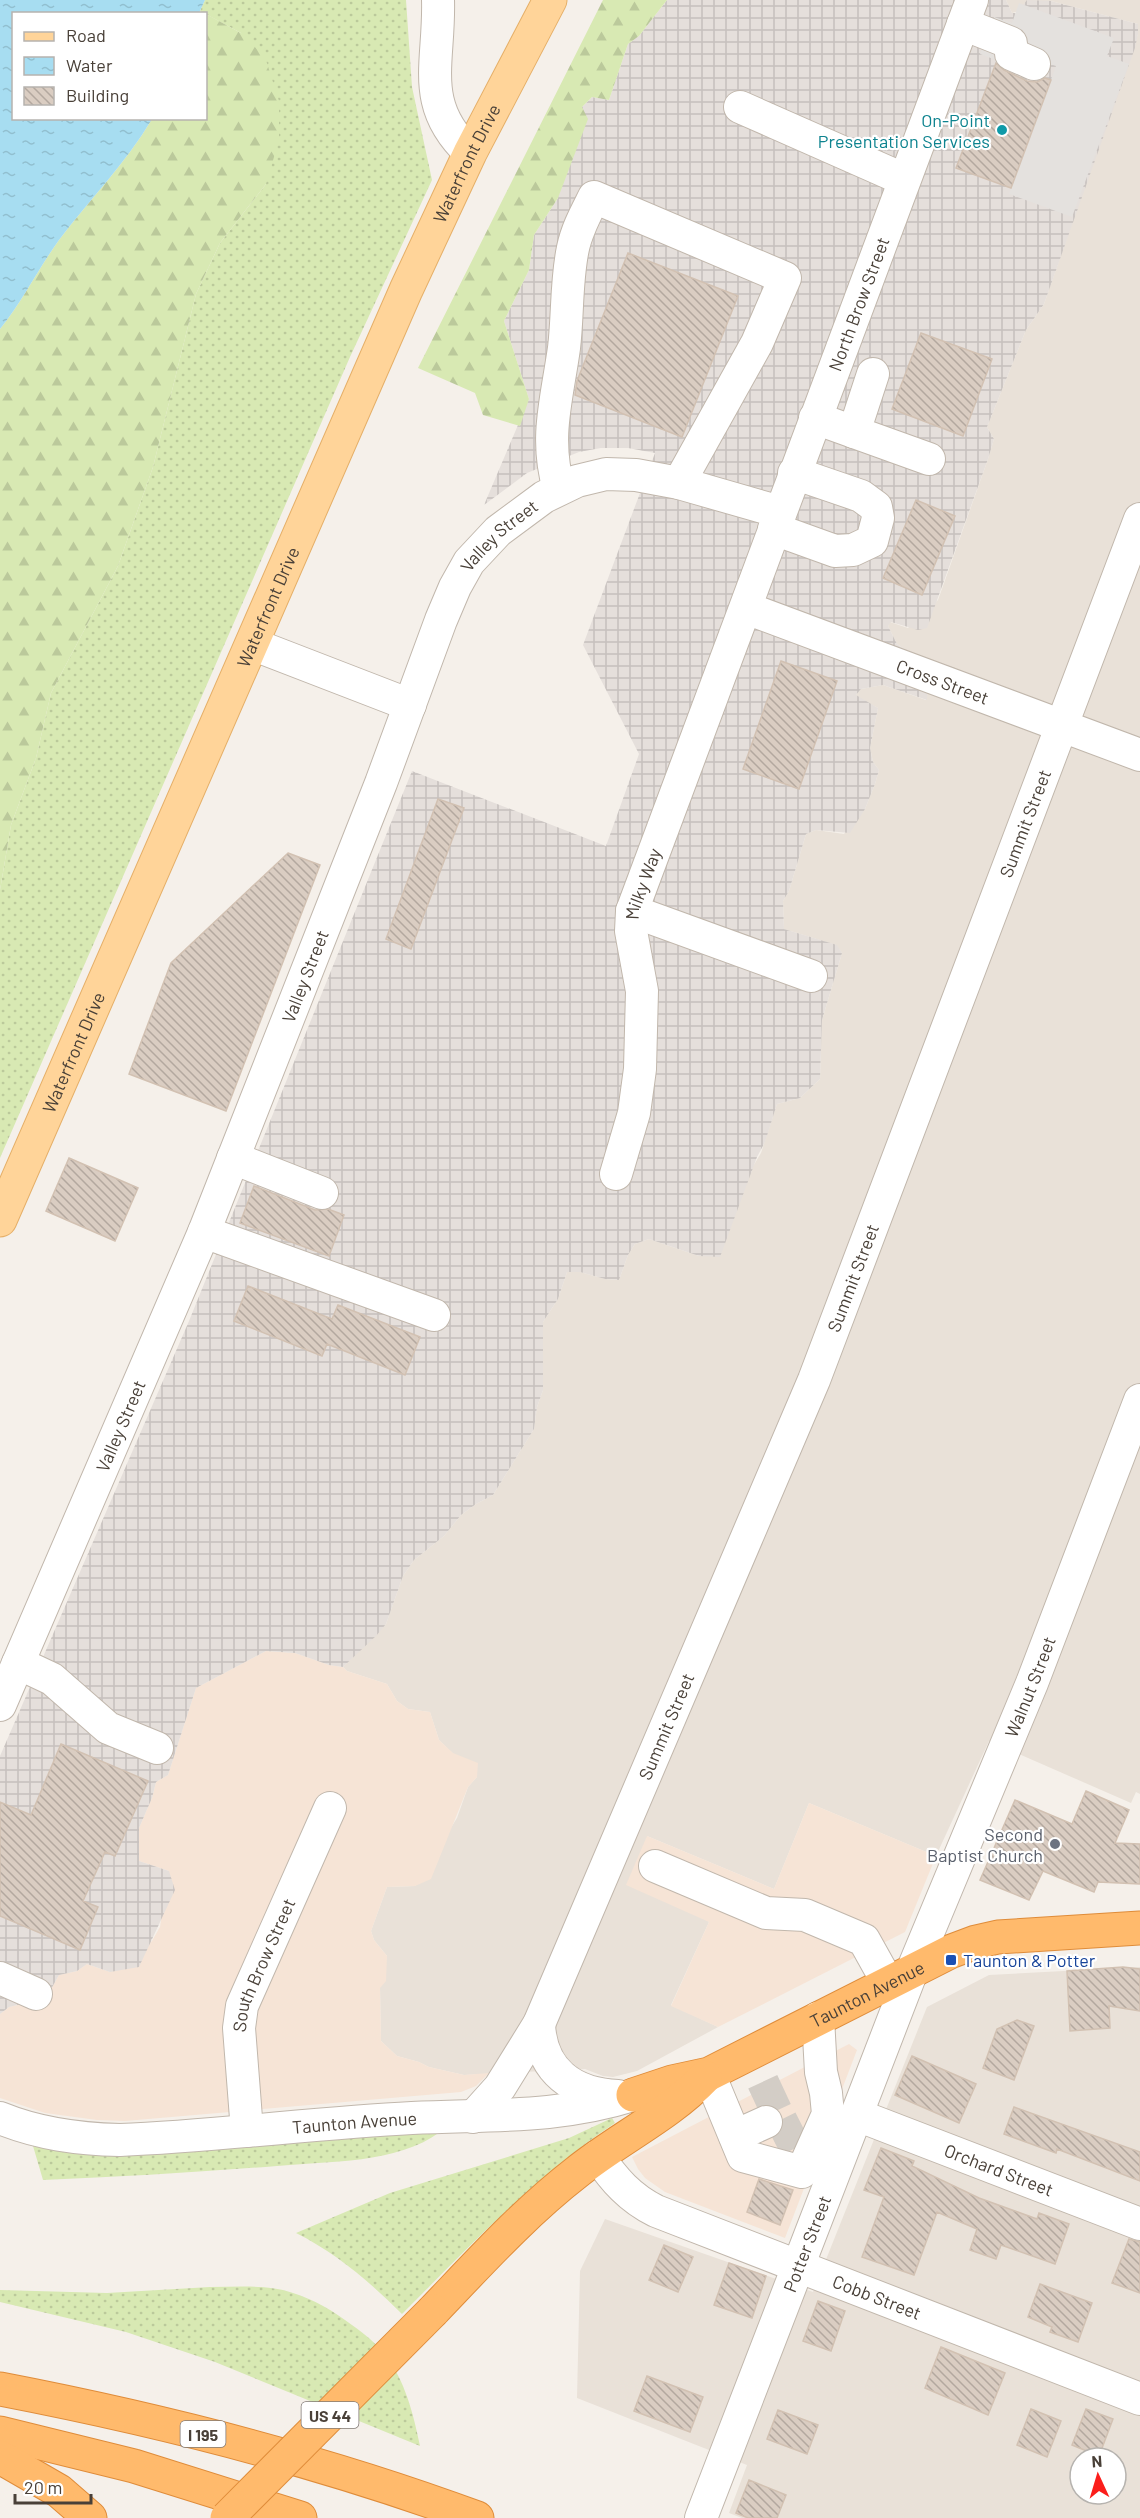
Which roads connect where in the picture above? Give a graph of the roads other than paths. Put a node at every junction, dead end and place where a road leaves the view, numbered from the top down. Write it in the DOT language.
graph roads {
  1 [pos="438,0"];
  2 [pos="550,0"];
  3 [pos="967,12"];
  4 [pos="1034,64"];
  5 [pos="740,107"];
  6 [pos="470,153"];
  7 [pos="903,179"];
  8 [pos="873,374"];
  9 [pos="814,417"];
  10 [pos="854,432"];
  11 [pos="929,459"];
  12 [pos="794,473"];
  13 [pos="679,483"];
  14 [pos="559,489"];
  15 [pos="1140,519"];
  16 [pos="777,521"];
  17 [pos="746,608"];
  18 [pos="252,644"];
  19 [pos="410,705"];
  20 [pos="1062,726"];
  21 [pos="1140,755"];
  22 [pos="632,912"];
  23 [pos="811,976"];
  24 [pos="233,1158"];
  25 [pos="615,1174"];
  26 [pos="322,1192"];
  27 [pos="0,1220"];
  28 [pos="204,1232"];
  29 [pos="434,1315"];
  30 [pos="1140,1400"];
  31 [pos="18,1663"];
  32 [pos="0,1705"];
  33 [pos="157,1748"];
  34 [pos="330,1808"];
  35 [pos="655,1866"];
  36 [pos="1140,1928"];
  37 [pos="900,1977"];
  38 [pos="0,1978"];
  39 [pos="36,1994"];
  40 [pos="818,2018"];
  41 [pos="539,2024"];
  42 [pos="709,2074"];
  43 [pos="633,2095"];
  44 [pos="826,2103"];
  45 [pos="473,2117"];
  46 [pos="0,2118"];
  47 [pos="247,2131"];
  48 [pos="735,2136"];
  49 [pos="598,2156"];
  50 [pos="1140,2224"];
  51 [pos="798,2266"];
  52 [pos="0,2389"];
  53 [pos="1140,2400"];
  54 [pos="0,2433"];
  55 [pos="0,2457"];
  56 [pos="90,2518"];
  57 [pos="228,2518"];
  58 [pos="300,2518"];
  59 [pos="477,2518"];
  60 [pos="701,2518"];
  1 -- 6 [label="street"];
  2 -- 6 [label="main road, Waterfront Drive"];
  3 -- 4 [label="street"];
  3 -- 7 [label="street, North Brow Street"];
  5 -- 7 [label="street"];
  6 -- 18 [label="main road, Waterfront Drive"];
  7 -- 9 [label="street, North Brow Street"];
  8 -- 10 [label="street"];
  9 -- 10 [label="street"];
  9 -- 12 [label="street, North Brow Street"];
  10 -- 11 [label="street"];
  12 -- 16 [label="street, North Brow Street"];
  12 -- 16 [label="street, Valley Street"];
  13 -- 14 [label="street, Valley Street"];
  13 -- 14 [label="street"];
  13 -- 16 [label="street, Valley Street"];
  14 -- 19 [label="street, Valley Street"];
  15 -- 20 [label="street, Summit Street"];
  16 -- 17 [label="street, North Brow Street"];
  17 -- 20 [label="street, Cross Street"];
  17 -- 22 [label="street, Milky Way"];
  18 -- 19 [label="street"];
  18 -- 27 [label="main road, Waterfront Drive"];
  19 -- 24 [label="street, Valley Street"];
  20 -- 21 [label="street, Cross Street"];
  20 -- 41 [label="street, Summit Street"];
  22 -- 23 [label="street"];
  22 -- 25 [label="street, Milky Way"];
  24 -- 26 [label="street"];
  24 -- 28 [label="street, Valley Street"];
  28 -- 29 [label="street"];
  28 -- 31 [label="street, Valley Street"];
  30 -- 37 [label="street, Walnut Street"];
  31 -- 32 [label="street, Valley Street"];
  31 -- 33 [label="street"];
  34 -- 47 [label="street, South Brow Street"];
  35 -- 37 [label="street"];
  36 -- 37 [label="highway, Taunton Avenue / US 44"];
  37 -- 40 [label="highway, Taunton Avenue / US 44"];
  37 -- 44 [label="street, Potter Street"];
  38 -- 39 [label="street"];
  40 -- 42 [label="highway, Taunton Avenue / US 44"];
  40 -- 44 [label="street"];
  41 -- 43 [label="street"];
  41 -- 45 [label="street, Summit Street"];
  42 -- 43 [label="highway, Taunton Avenue / US 44"];
  42 -- 48 [label="street"];
  42 -- 49 [label="highway, Taunton Avenue / US 44"];
  43 -- 45 [label="street, Taunton Avenue"];
  44 -- 48 [label="street"];
  44 -- 50 [label="street, Orchard Street"];
  44 -- 51 [label="street, Potter Street"];
  45 -- 47 [label="street, Taunton Avenue"];
  46 -- 47 [label="street, Taunton Avenue"];
  48 -- 48 [label="street"];
  49 -- 51 [label="street, Cobb Street"];
  49 -- 57 [label="highway, US 44, bridge"];
  51 -- 53 [label="street, Cobb Street"];
  51 -- 60 [label="street, Potter Street"];
  52 -- 59 [label="highway, I 195"];
  54 -- 58 [label="highway"];
  55 -- 56 [label="highway"];
}
